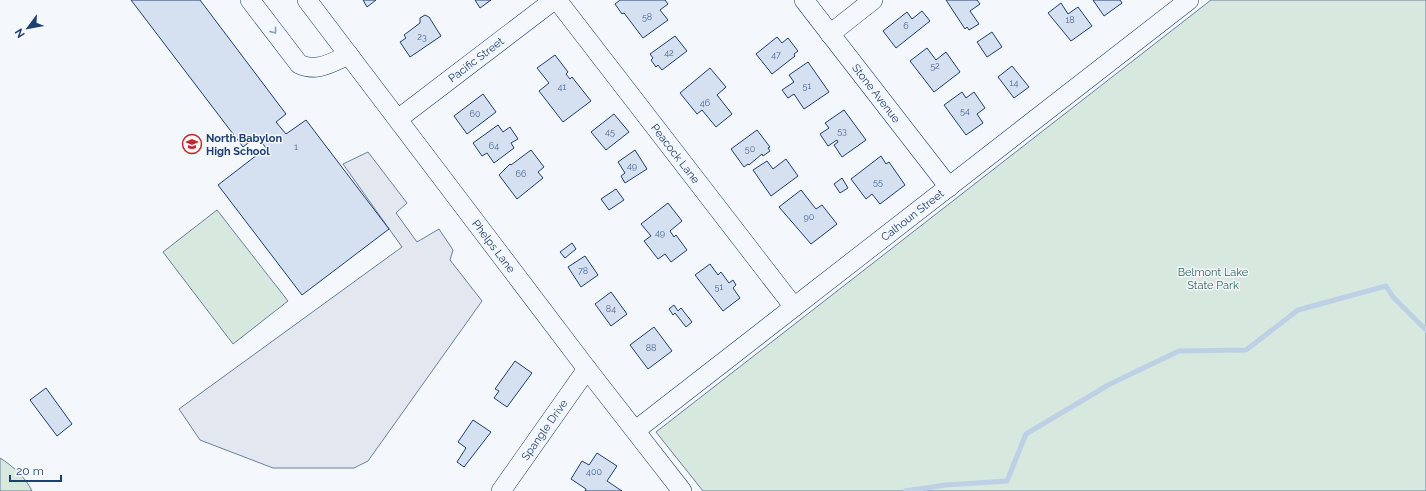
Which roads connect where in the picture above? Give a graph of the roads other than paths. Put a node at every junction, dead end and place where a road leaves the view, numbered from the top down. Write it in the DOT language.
graph roads {
  1 [pos="250,0"];
  2 [pos="307,0"];
  3 [pos="554,0"];
  4 [pos="557,0"];
  5 [pos="804,0"];
  6 [pos="873,0"];
  7 [pos="1189,0"];
  8 [pos="830,34"];
  9 [pos="349,55"];
  10 [pos="398,119"];
  11 [pos="949,187"];
  12 [pos="794,307"];
  13 [pos="587,369"];
  14 [pos="636,430"];
  15 [pos="501,491"];
  16 [pos="682,491"];
  1 -- 9 [label="street, one-way"];
  2 -- 9 [label="street, Phelps Lane"];
  3 -- 10 [label="street, Pacific Street"];
  4 -- 12 [label="street, Peacock Lane"];
  5 -- 8 [label="street, Stone Avenue"];
  6 -- 8 [label="street"];
  7 -- 11 [label="street, Calhoun Street"];
  8 -- 11 [label="street, Stone Avenue"];
  9 -- 10 [label="street, Phelps Lane"];
  10 -- 13 [label="street, Phelps Lane"];
  11 -- 12 [label="street, Calhoun Street"];
  12 -- 14 [label="street, Calhoun Street"];
  13 -- 14 [label="street, Phelps Lane"];
  13 -- 15 [label="street, Spangle Drive"];
  14 -- 16 [label="street, Phelps Lane"];
}
